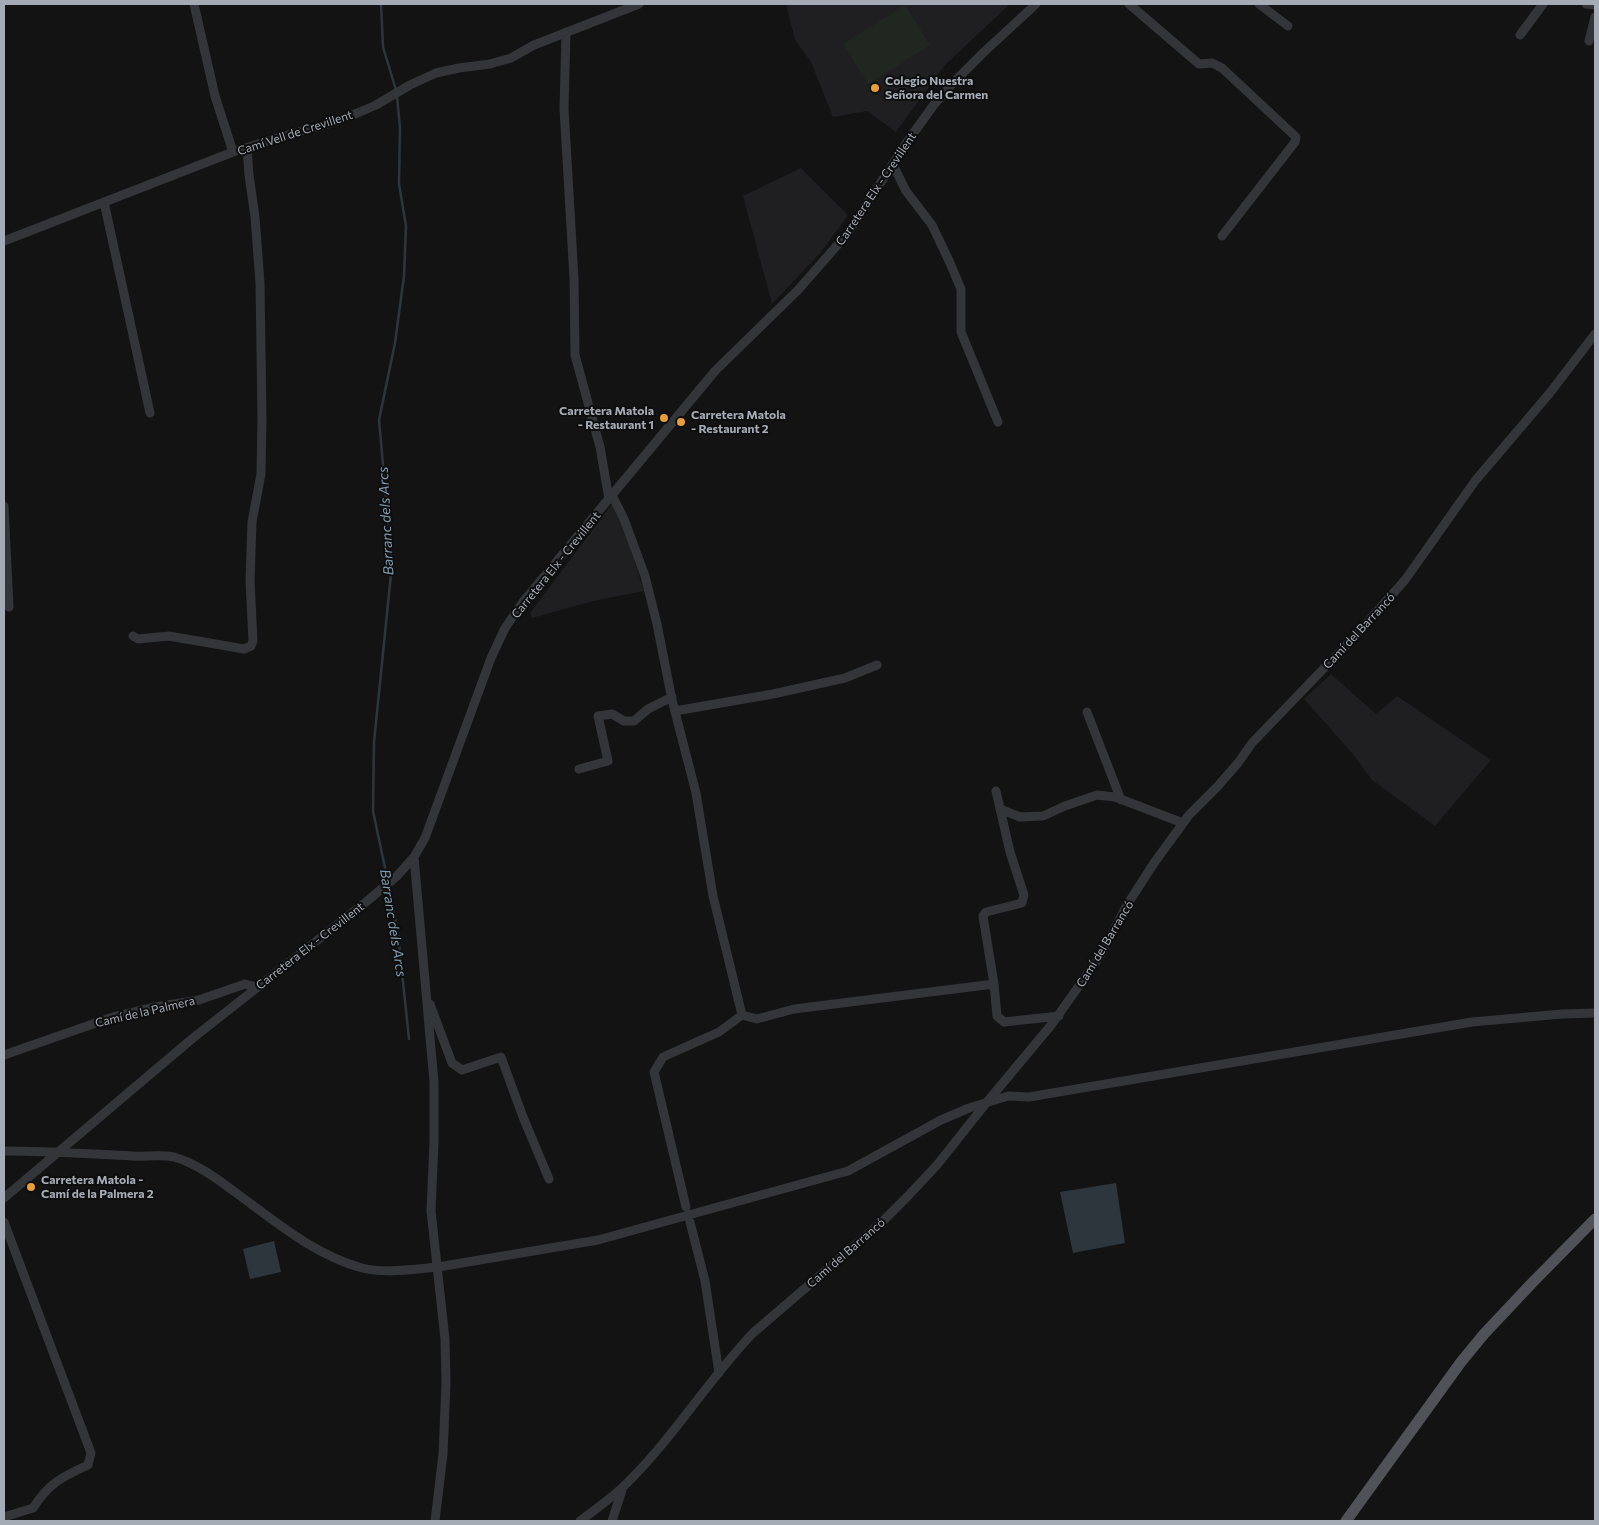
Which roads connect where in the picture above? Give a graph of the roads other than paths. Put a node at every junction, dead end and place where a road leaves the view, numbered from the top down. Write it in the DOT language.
graph roads {
  1 [pos="194,4"];
  2 [pos="639,4"];
  3 [pos="1036,4"];
  4 [pos="1129,4"];
  5 [pos="1260,4"];
  6 [pos="1543,4"];
  7 [pos="1586,4"];
  8 [pos="1595,5"];
  9 [pos="1595,17"];
  10 [pos="1288,26"];
  11 [pos="566,32"];
  12 [pos="1520,35"];
  13 [pos="1589,41"];
  14 [pos="247,148"];
  15 [pos="234,152"];
  16 [pos="893,164"];
  17 [pos="104,202"];
  18 [pos="1222,236"];
  19 [pos="4,241"];
  20 [pos="1595,334"];
  21 [pos="150,412"];
  22 [pos="998,422"];
  23 [pos="611,497"];
  24 [pos="4,506"];
  25 [pos="9,607"];
  26 [pos="133,636"];
  27 [pos="877,665"];
  28 [pos="672,697"];
  29 [pos="675,711"];
  30 [pos="1087,712"];
  31 [pos="579,769"];
  32 [pos="996,791"];
  33 [pos="1122,800"];
  34 [pos="1000,809"];
  35 [pos="1182,823"];
  36 [pos="414,857"];
  37 [pos="994,984"];
  38 [pos="257,987"];
  39 [pos="425,992"];
  40 [pos="1595,1013"];
  41 [pos="742,1015"];
  42 [pos="1059,1016"];
  43 [pos="4,1055"];
  44 [pos="987,1102"];
  45 [pos="4,1151"];
  46 [pos="58,1152"];
  47 [pos="549,1179"];
  48 [pos="4,1198"];
  49 [pos="686,1207"];
  50 [pos="1595,1218"];
  51 [pos="4,1222"];
  52 [pos="690,1222"];
  53 [pos="438,1267"];
  54 [pos="718,1373"];
  55 [pos="623,1487"];
  56 [pos="4,1517"];
  57 [pos="435,1521"];
  58 [pos="580,1521"];
  59 [pos="612,1521"];
  60 [pos="1346,1521"];
  1 -- 15 [label="street"];
  2 -- 11 [label="street, Camí Vell de Crevillent"];
  3 -- 16 [label="street, Carretera Elx - Crevillent"];
  4 -- 18 [label="street"];
  5 -- 10 [label="street"];
  6 -- 12 [label="street"];
  7 -- 8 [label="street"];
  9 -- 13 [label="street"];
  11 -- 14 [label="street, Camí Vell de Crevillent"];
  11 -- 23 [label="street"];
  14 -- 15 [label="street, Camí Vell de Crevillent"];
  14 -- 26 [label="street"];
  15 -- 17 [label="street, Camí Vell de Crevillent"];
  16 -- 22 [label="street"];
  16 -- 23 [label="street, Carretera Elx - Crevillent"];
  17 -- 19 [label="street, Camí Vell de Crevillent"];
  17 -- 21 [label="street"];
  20 -- 35 [label="street, Camí del Barrancó"];
  23 -- 28 [label="street"];
  23 -- 36 [label="street, Carretera Elx - Crevillent"];
  24 -- 25 [label="street"];
  27 -- 29 [label="street"];
  28 -- 29 [label="street"];
  28 -- 31 [label="street"];
  29 -- 41 [label="street"];
  30 -- 33 [label="street"];
  32 -- 34 [label="street"];
  33 -- 34 [label="street"];
  33 -- 35 [label="street"];
  34 -- 37 [label="street"];
  35 -- 42 [label="street, Camí del Barrancó"];
  36 -- 38 [label="street, Carretera Elx - Crevillent"];
  36 -- 39 [label="street"];
  37 -- 41 [label="street"];
  37 -- 42 [label="street"];
  38 -- 43 [label="street, Camí de la Palmera"];
  38 -- 46 [label="street, Carretera Elx - Crevillent"];
  39 -- 47 [label="street"];
  39 -- 53 [label="street"];
  40 -- 44 [label="street"];
  41 -- 49 [label="street"];
  42 -- 44 [label="street, Camí del Barrancó"];
  44 -- 53 [label="street"];
  44 -- 54 [label="street, Camí del Barrancó"];
  45 -- 46 [label="street"];
  46 -- 48 [label="street, Carretera Elx - Crevillent"];
  46 -- 53 [label="street"];
  50 -- 60 [label="main road"];
  51 -- 56 [label="street"];
  52 -- 54 [label="street"];
  53 -- 57 [label="street"];
  54 -- 55 [label="street, Camí del Barrancó"];
  55 -- 58 [label="street, Camí del Barrancó"];
  55 -- 59 [label="street"];
}
